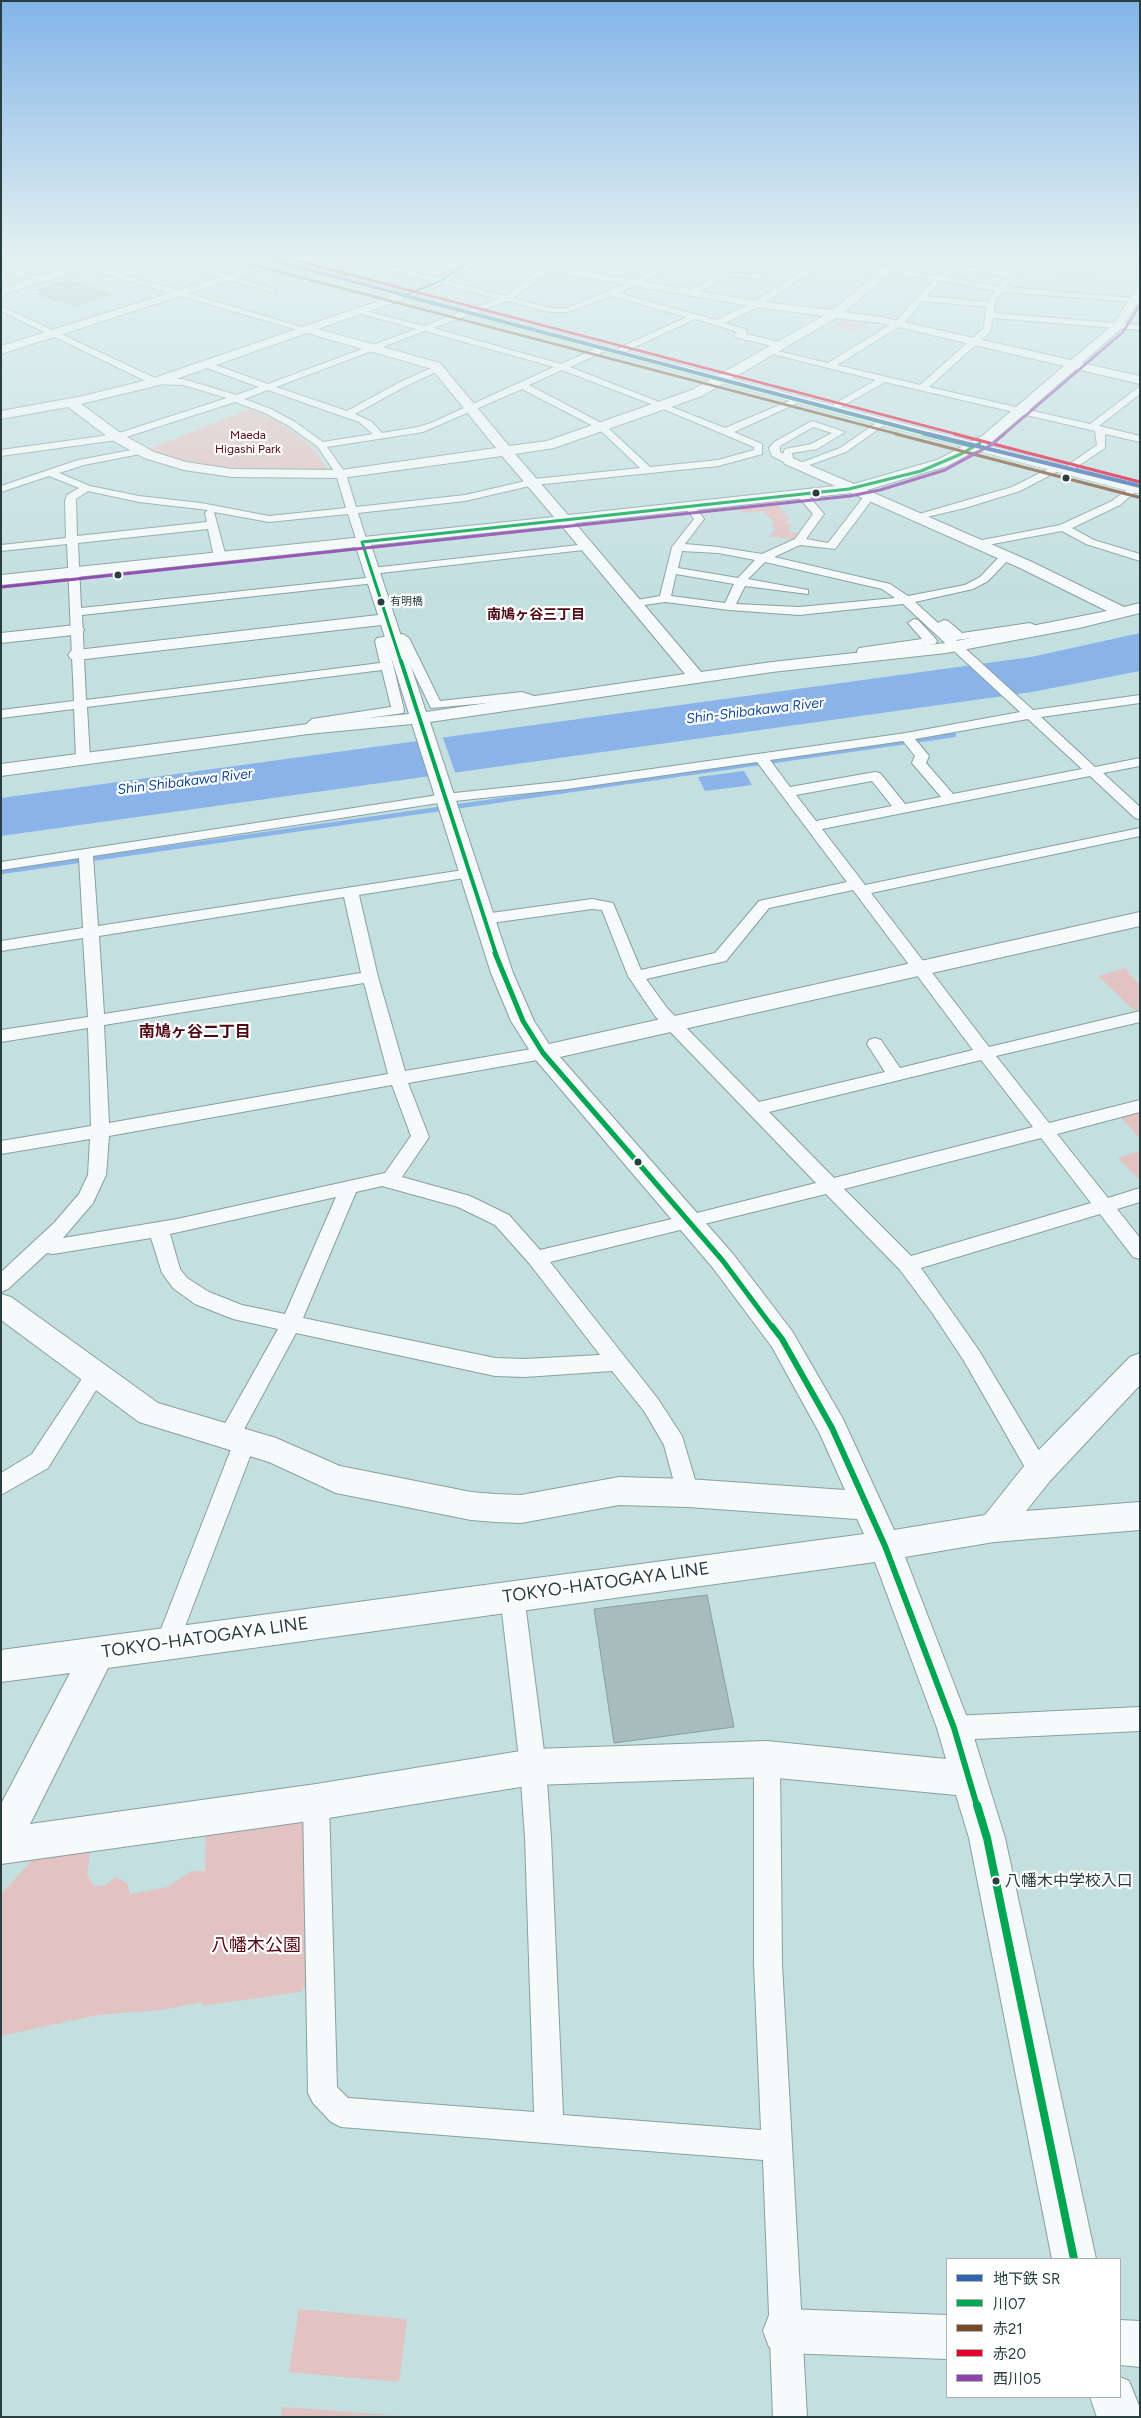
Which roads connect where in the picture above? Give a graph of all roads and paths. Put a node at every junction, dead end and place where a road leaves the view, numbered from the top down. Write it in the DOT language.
graph roads {
  1 [pos="128,369"];
  2 [pos="193,369"];
  3 [pos="221,369"];
  4 [pos="316,369"];
  5 [pos="558,369"];
  6 [pos="567,369"];
  7 [pos="685,369"];
  8 [pos="690,369"];
  9 [pos="739,369"];
  10 [pos="842,369"];
  11 [pos="945,369"];
  12 [pos="1069,369"];
  13 [pos="1095,369"];
  14 [pos="440,370"];
  15 [pos="723,378"];
  16 [pos="884,379"];
  17 [pos="1140,380"];
  18 [pos="155,382"];
  19 [pos="522,385"];
  20 [pos="269,386"];
  21 [pos="923,388"];
  22 [pos="1140,389"];
  23 [pos="237,398"];
  24 [pos="797,401"];
  25 [pos="71,402"];
  26 [pos="664,406"];
  27 [pos="837,406"];
  28 [pos="472,409"];
  29 [pos="1020,411"];
  30 [pos="349,414"];
  31 [pos="1,415"];
  32 [pos="882,423"];
  33 [pos="602,427"];
  34 [pos="1096,429"];
  35 [pos="725,432"];
  36 [pos="117,437"];
  37 [pos="380,437"];
  38 [pos="1140,439"];
  39 [pos="321,445"];
  40 [pos="977,445"];
  41 [pos="142,450"];
  42 [pos="507,452"];
  43 [pos="1,453"];
  44 [pos="793,459"];
  45 [pos="1072,467"];
  46 [pos="1056,468"];
  47 [pos="649,471"];
  48 [pos="50,473"];
  49 [pos="341,474"];
  50 [pos="534,482"];
  51 [pos="1138,486"];
  52 [pos="87,488"];
  53 [pos="1,489"];
  54 [pos="849,489"];
  55 [pos="801,494"];
  56 [pos="869,497"];
  57 [pos="209,507"];
  58 [pos="690,507"];
  59 [pos="353,511"];
  60 [pos="914,517"];
  61 [pos="565,520"];
  62 [pos="212,525"];
  63 [pos="1063,528"];
  64 [pos="73,540"];
  65 [pos="799,541"];
  66 [pos="362,542"];
  67 [pos="977,544"];
  68 [pos="588,547"];
  69 [pos="677,547"];
  70 [pos="1,548"];
  71 [pos="1005,556"];
  72 [pos="220,557"];
  73 [pos="763,558"];
  74 [pos="1140,558"];
  75 [pos="671,570"];
  76 [pos="73,573"];
  77 [pos="373,575"];
  78 [pos="1,580"];
  79 [pos="741,581"];
  80 [pos="804,592"];
  81 [pos="665,599"];
  82 [pos="905,600"];
  83 [pos="637,604"];
  84 [pos="729,607"];
  85 [pos="1140,608"];
  86 [pos="76,612"];
  87 [pos="1123,613"];
  88 [pos="388,619"];
  89 [pos="76,630"];
  90 [pos="1038,631"];
  91 [pos="1,638"];
  92 [pos="394,639"];
  93 [pos="955,647"];
  94 [pos="78,655"];
  95 [pos="864,657"];
  96 [pos="388,666"];
  97 [pos="696,678"];
  98 [pos="1140,699"];
  99 [pos="532,700"];
  100 [pos="1125,702"];
  101 [pos="80,705"];
  102 [pos="1,714"];
  103 [pos="1029,714"];
  104 [pos="420,720"];
  105 [pos="308,729"];
  106 [pos="945,731"];
  107 [pos="906,737"];
  108 [pos="83,758"];
  109 [pos="761,758"];
  110 [pos="1140,762"];
  111 [pos="1,770"];
  112 [pos="1093,772"];
  113 [pos="787,792"];
  114 [pos="444,795"];
  115 [pos="950,799"];
  116 [pos="902,809"];
  117 [pos="1140,815"];
  118 [pos="814,826"];
  119 [pos="1140,832"];
  120 [pos="86,853"];
  121 [pos="1,866"];
  122 [pos="470,873"];
  123 [pos="860,887"];
  124 [pos="351,893"];
  125 [pos="484,919"];
  126 [pos="1138,921"];
  127 [pos="90,932"];
  128 [pos="1,946"];
  129 [pos="922,968"];
  130 [pos="636,976"];
  131 [pos="370,977"];
  132 [pos="1140,1016"];
  133 [pos="96,1020"];
  134 [pos="671,1023"];
  135 [pos="1,1036"];
  136 [pos="875,1044"];
  137 [pos="543,1053"];
  138 [pos="985,1054"];
  139 [pos="896,1075"];
  140 [pos="398,1078"];
  141 [pos="1140,1106"];
  142 [pos="754,1109"];
  143 [pos="100,1130"];
  144 [pos="1045,1131"];
  145 [pos="1,1148"];
  146 [pos="390,1180"];
  147 [pos="830,1184"];
  148 [pos="348,1187"];
  149 [pos="1140,1195"];
  150 [pos="1104,1207"];
  151 [pos="688,1222"];
  152 [pos="159,1229"];
  153 [pos="44,1244"];
  154 [pos="1140,1252"];
  155 [pos="536,1258"];
  156 [pos="907,1265"];
  157 [pos="1,1284"];
  158 [pos="1,1305"];
  159 [pos="291,1324"];
  160 [pos="617,1362"];
  161 [pos="1140,1365"];
  162 [pos="96,1374"];
  163 [pos="237,1439"];
  164 [pos="1039,1471"];
  165 [pos="1,1485"];
  166 [pos="688,1493"];
  167 [pos="868,1506"];
  168 [pos="1140,1516"];
  169 [pos="994,1528"];
  170 [pos="886,1546"];
  171 [pos="512,1595"];
  172 [pos="168,1642"];
  173 [pos="98,1653"];
  174 [pos="1,1666"];
  175 [pos="1140,1719"];
  176 [pos="954,1728"];
  177 [pos="767,1759"];
  178 [pos="532,1768"];
  179 [pos="971,1779"];
  180 [pos="316,1802"];
  181 [pos="1,1844"];
  182 [pos="550,2128"];
  183 [pos="776,2146"];
  184 [pos="1074,2258"];
  185 [pos="786,2331"];
  186 [pos="946,2337"];
  187 [pos="1121,2343"];
  188 [pos="1140,2344"];
  189 [pos="1113,2398"];
  190 [pos="790,2417"];
  191 [pos="1120,2417"];
  1 -- 18 [label="street"];
  2 -- 18 [label="street"];
  3 -- 20 [label="street"];
  4 -- 20 [label="street"];
  5 -- 19 [label="street"];
  6 -- 26 [label="street"];
  7 -- 15 [label="highway"];
  8 -- 15 [label="highway"];
  9 -- 15 [label="street"];
  10 -- 16 [label="street"];
  11 -- 21 [label="street"];
  12 -- 29 [label="street"];
  13 -- 17 [label="street"];
  14 -- 28 [label="street"];
  14 -- 30 [label="street"];
  15 -- 24 [label="highway"];
  15 -- 26 [label="street"];
  15 -- 27 [label="highway"];
  16 -- 21 [label="street"];
  16 -- 27 [label="street"];
  18 -- 23 [label="street"];
  18 -- 25 [label="street"];
  19 -- 28 [label="street"];
  19 -- 33 [label="street"];
  20 -- 23 [label="street"];
  20 -- 30 [label="street"];
  21 -- 29 [label="street"];
  22 -- 34 [label="street"];
  23 -- 36 [label="street"];
  23 -- 39 [label="street"];
  24 -- 32 [label="highway"];
  24 -- 35 [label="street"];
  25 -- 31 [label="street"];
  25 -- 36 [label="street"];
  26 -- 33 [label="street"];
  26 -- 35 [label="street"];
  27 -- 40 [label="highway"];
  28 -- 37 [label="street"];
  28 -- 42 [label="street"];
  29 -- 34 [label="street"];
  29 -- 40 [label="street"];
  30 -- 37 [label="street"];
  32 -- 40 [label="highway"];
  32 -- 44 [label="street"];
  33 -- 42 [label="street"];
  33 -- 47 [label="street"];
  34 -- 38 [label="street"];
  34 -- 45 [label="street"];
  35 -- 47 [label="street"];
  36 -- 41 [label="street"];
  36 -- 43 [label="street"];
  37 -- 39 [label="street"];
  39 -- 49 [label="street"];
  40 -- 45 [label="highway"];
  40 -- 46 [label="highway"];
  40 -- 54 [label="street"];
  41 -- 48 [label="street"];
  41 -- 49 [label="street"];
  42 -- 49 [label="street"];
  42 -- 50 [label="street"];
  44 -- 44 [label="street"];
  44 -- 54 [label="street"];
  45 -- 51 [label="highway"];
  46 -- 51 [label="highway"];
  46 -- 60 [label="street"];
  47 -- 50 [label="street"];
  48 -- 52 [label="street"];
  48 -- 53 [label="street"];
  49 -- 59 [label="street"];
  50 -- 59 [label="street"];
  50 -- 61 [label="street"];
  51 -- 63 [label="street"];
  52 -- 57 [label="street"];
  52 -- 64 [label="street"];
  54 -- 55 [label="street"];
  54 -- 56 [label="street"];
  55 -- 58 [label="street"];
  55 -- 65 [label="street"];
  56 -- 60 [label="street"];
  56 -- 65 [label="street"];
  57 -- 59 [label="street"];
  57 -- 62 [label="street"];
  58 -- 61 [label="street"];
  58 -- 69 [label="street"];
  59 -- 66 [label="street"];
  60 -- 67 [label="street"];
  61 -- 66 [label="street"];
  61 -- 68 [label="street"];
  62 -- 64 [label="street"];
  62 -- 72 [label="street"];
  63 -- 67 [label="street"];
  63 -- 74 [label="street"];
  64 -- 70 [label="street"];
  64 -- 76 [label="street"];
  65 -- 73 [label="street"];
  66 -- 72 [label="street"];
  66 -- 77 [label="street"];
  67 -- 71 [label="street"];
  68 -- 77 [label="street"];
  68 -- 83 [label="street"];
  69 -- 73 [label="street"];
  69 -- 75 [label="street"];
  71 -- 82 [label="street"];
  71 -- 87 [label="street"];
  72 -- 76 [label="street"];
  73 -- 79 [label="street"];
  73 -- 82 [label="street"];
  75 -- 79 [label="street"];
  75 -- 81 [label="street"];
  76 -- 78 [label="street"];
  76 -- 86 [label="street"];
  77 -- 86 [label="street"];
  77 -- 88 [label="street"];
  79 -- 80 [label="street"];
  79 -- 84 [label="street"];
  81 -- 83 [label="street"];
  81 -- 84 [label="street"];
  82 -- 84 [label="street"];
  82 -- 90 [label="street"];
  82 -- 93 [label="street"];
  82 -- 95 [label="street"];
  83 -- 97 [label="street"];
  85 -- 87 [label="street"];
  86 -- 89 [label="street"];
  87 -- 90 [label="street"];
  88 -- 92 [label="street"];
  88 -- 94 [label="street"];
  89 -- 91 [label="street"];
  89 -- 94 [label="street"];
  90 -- 93 [label="street"];
  92 -- 96 [label="street"];
  92 -- 99 [label="street"];
  92 -- 104 [label="street"];
  93 -- 95 [label="street"];
  93 -- 103 [label="street"];
  94 -- 101 [label="street"];
  95 -- 97 [label="street"];
  96 -- 101 [label="street"];
  96 -- 105 [label="street"];
  97 -- 99 [label="street"];
  98 -- 100 [label="street"];
  99 -- 104 [label="street"];
  100 -- 103 [label="street"];
  100 -- 112 [label="street"];
  101 -- 102 [label="street"];
  101 -- 108 [label="street"];
  103 -- 106 [label="street"];
  103 -- 112 [label="street"];
  104 -- 105 [label="street"];
  104 -- 114 [label="street"];
  105 -- 108 [label="street"];
  106 -- 107 [label="street"];
  106 -- 112 [label="street"];
  107 -- 109 [label="street"];
  107 -- 115 [label="street"];
  108 -- 111 [label="street"];
  109 -- 113 [label="street"];
  109 -- 114 [label="street"];
  110 -- 112 [label="street"];
  112 -- 115 [label="street"];
  112 -- 117 [label="street"];
  113 -- 116 [label="street"];
  113 -- 118 [label="street"];
  114 -- 120 [label="street"];
  114 -- 122 [label="street"];
  115 -- 116 [label="street"];
  116 -- 118 [label="street"];
  118 -- 123 [label="street"];
  119 -- 123 [label="street"];
  120 -- 121 [label="street"];
  120 -- 127 [label="street"];
  122 -- 124 [label="street"];
  122 -- 125 [label="street"];
  123 -- 129 [label="street"];
  123 -- 130 [label="street"];
  124 -- 127 [label="street"];
  124 -- 131 [label="street"];
  125 -- 130 [label="street"];
  125 -- 137 [label="street"];
  126 -- 129 [label="street"];
  127 -- 128 [label="street"];
  127 -- 133 [label="street"];
  129 -- 134 [label="street"];
  129 -- 138 [label="street"];
  130 -- 134 [label="street"];
  131 -- 133 [label="street"];
  131 -- 140 [label="street"];
  132 -- 138 [label="street"];
  133 -- 135 [label="street"];
  133 -- 143 [label="street"];
  134 -- 137 [label="street"];
  134 -- 142 [label="street"];
  136 -- 139 [label="street"];
  137 -- 140 [label="street"];
  137 -- 151 [label="street"];
  138 -- 139 [label="street"];
  138 -- 144 [label="street"];
  139 -- 142 [label="street"];
  140 -- 143 [label="street"];
  140 -- 146 [label="street"];
  141 -- 144 [label="street"];
  142 -- 147 [label="street"];
  143 -- 145 [label="street"];
  143 -- 153 [label="street"];
  144 -- 147 [label="street"];
  144 -- 150 [label="street"];
  146 -- 148 [label="street"];
  146 -- 155 [label="street"];
  147 -- 151 [label="street"];
  147 -- 156 [label="street"];
  148 -- 152 [label="street"];
  148 -- 159 [label="street"];
  149 -- 150 [label="street"];
  150 -- 154 [label="street"];
  150 -- 156 [label="street"];
  151 -- 155 [label="street"];
  151 -- 167 [label="street"];
  152 -- 153 [label="street"];
  152 -- 159 [label="street"];
  153 -- 157 [label="street"];
  155 -- 160 [label="street"];
  156 -- 164 [label="street"];
  158 -- 162 [label="street"];
  159 -- 160 [label="street"];
  159 -- 163 [label="street"];
  160 -- 166 [label="street"];
  161 -- 164 [label="street"];
  162 -- 163 [label="street"];
  162 -- 165 [label="street"];
  163 -- 166 [label="street"];
  163 -- 172 [label="street"];
  164 -- 169 [label="street"];
  166 -- 167 [label="street"];
  167 -- 170 [label="street"];
  168 -- 169 [label="street, TOKYO-HATOGAYA LINE"];
  169 -- 170 [label="street, TOKYO-HATOGAYA LINE"];
  170 -- 171 [label="street, TOKYO-HATOGAYA LINE"];
  170 -- 176 [label="street"];
  171 -- 172 [label="street, TOKYO-HATOGAYA LINE"];
  171 -- 178 [label="street"];
  172 -- 173 [label="street, TOKYO-HATOGAYA LINE"];
  173 -- 174 [label="street, TOKYO-HATOGAYA LINE"];
  173 -- 181 [label="street"];
  175 -- 176 [label="street"];
  176 -- 179 [label="street"];
  177 -- 178 [label="street"];
  177 -- 179 [label="street"];
  177 -- 183 [label="street"];
  178 -- 180 [label="street"];
  178 -- 182 [label="street"];
  179 -- 184 [label="street"];
  180 -- 181 [label="street"];
  180 -- 182 [label="street"];
  182 -- 183 [label="street"];
  183 -- 185 [label="street"];
  185 -- 186 [label="street"];
  185 -- 190 [label="street"];
  187 -- 188 [label="street"];
  189 -- 191 [label="street"];
}
